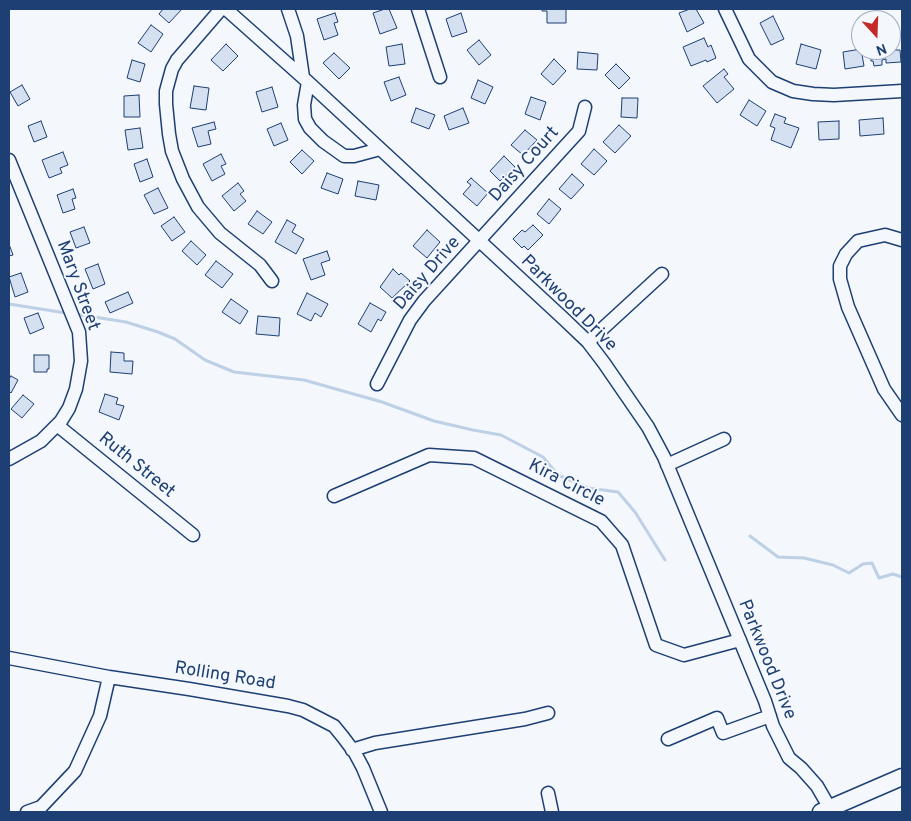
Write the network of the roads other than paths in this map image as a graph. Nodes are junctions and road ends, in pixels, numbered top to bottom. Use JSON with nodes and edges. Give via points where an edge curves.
{"nodes":[{"id":1,"x":221,"y":9,"type":"edge"},
{"id":2,"x":226,"y":9,"type":"edge"},
{"id":3,"x":288,"y":9,"type":"edge"},
{"id":4,"x":418,"y":9,"type":"edge"},
{"id":5,"x":725,"y":9,"type":"edge"},
{"id":6,"x":440,"y":77,"type":"dead end"},
{"id":7,"x":305,"y":80,"type":"junction"},
{"id":8,"x":902,"y":91,"type":"edge"},
{"id":9,"x":585,"y":107,"type":"dead end"},
{"id":10,"x":380,"y":149,"type":"junction"},
{"id":11,"x":9,"y":160,"type":"edge"},
{"id":12,"x":902,"y":240,"type":"edge"},
{"id":13,"x":480,"y":242,"type":"junction"},
{"id":14,"x":662,"y":274,"type":"dead end"},
{"id":15,"x":272,"y":281,"type":"dead end"},
{"id":16,"x":588,"y":342,"type":"junction"},
{"id":17,"x":377,"y":384,"type":"dead end"},
{"id":18,"x":902,"y":416,"type":"edge"},
{"id":19,"x":57,"y":425,"type":"junction"},
{"id":20,"x":724,"y":439,"type":"dead end"},
{"id":21,"x":9,"y":459,"type":"edge"},
{"id":22,"x":667,"y":465,"type":"junction"},
{"id":23,"x":334,"y":496,"type":"dead end"},
{"id":24,"x":193,"y":534,"type":"dead end"},
{"id":25,"x":740,"y":640,"type":"junction"},
{"id":26,"x":9,"y":658,"type":"edge"},
{"id":27,"x":109,"y":677,"type":"junction"},
{"id":28,"x":548,"y":713,"type":"dead end"},
{"id":29,"x":770,"y":716,"type":"junction"},
{"id":30,"x":668,"y":739,"type":"dead end"},
{"id":31,"x":352,"y":750,"type":"junction"},
{"id":32,"x":902,"y":777,"type":"edge"},
{"id":33,"x":548,"y":793,"type":"dead end"},
{"id":34,"x":828,"y":811,"type":"edge"},
{"id":35,"x":27,"y":812,"type":"edge"},
{"id":36,"x":381,"y":812,"type":"edge"},
{"id":37,"x":552,"y":812,"type":"edge"}],
"edges":[{"from":1,"to":15,"type":"street","via":[[176,60],[172,69],[166,104],[172,151],[182,180],[198,207],[220,233],[260,265]]},
{"from":2,"to":7,"type":"street","name":"Parkwood Drive"},
{"from":3,"to":7,"type":"street"},
{"from":4,"to":6,"type":"street"},
{"from":5,"to":8,"type":"street","via":[[749,59],[772,82],[793,91],[813,94]]},
{"from":7,"to":10,"type":"street","name":"Parkwood Drive"},
{"from":7,"to":10,"type":"street","via":[[305,119],[323,141],[344,156]]},
{"from":9,"to":13,"type":"street","name":"Daisy Court","via":[[579,131]]},
{"from":10,"to":13,"type":"street","name":"Parkwood Drive"},
{"from":11,"to":19,"type":"street","name":"Mary Street","via":[[79,332],[81,361],[76,390]]},
{"from":12,"to":18,"type":"street","via":[[885,235],[858,241],[840,266],[848,307],[884,389]]},
{"from":13,"to":16,"type":"street","name":"Parkwood Drive"},
{"from":13,"to":17,"type":"street","name":"Daisy Drive","via":[[410,320]]},
{"from":14,"to":16,"type":"street"},
{"from":16,"to":22,"type":"street","name":"Parkwood Drive","via":[[648,427]]},
{"from":19,"to":21,"type":"street","name":"Mary Street","via":[[41,441]]},
{"from":19,"to":24,"type":"street","name":"Ruth Street"},
{"from":20,"to":22,"type":"street"},
{"from":22,"to":25,"type":"street","name":"Parkwood Drive"},
{"from":23,"to":25,"type":"street","name":"Kira Circle","via":[[429,455],[474,458],[601,521],[622,545],[656,644],[684,655]]},
{"from":25,"to":29,"type":"street","name":"Parkwood Drive"},
{"from":26,"to":27,"type":"street","name":"Rolling Road"},
{"from":27,"to":31,"type":"street","name":"Rolling Road","via":[[303,710],[334,726]]},
{"from":27,"to":35,"type":"street","via":[[100,716],[76,771],[41,807]]},
{"from":28,"to":31,"type":"street","via":[[375,743]]},
{"from":29,"to":30,"type":"street","via":[[723,733],[717,718]]},
{"from":29,"to":34,"type":"street","name":"Parkwood Drive","via":[[789,758],[817,786]]},
{"from":31,"to":36,"type":"street","name":"Rolling Road"},
{"from":32,"to":34,"type":"main road"},
{"from":33,"to":37,"type":"street"}]}
